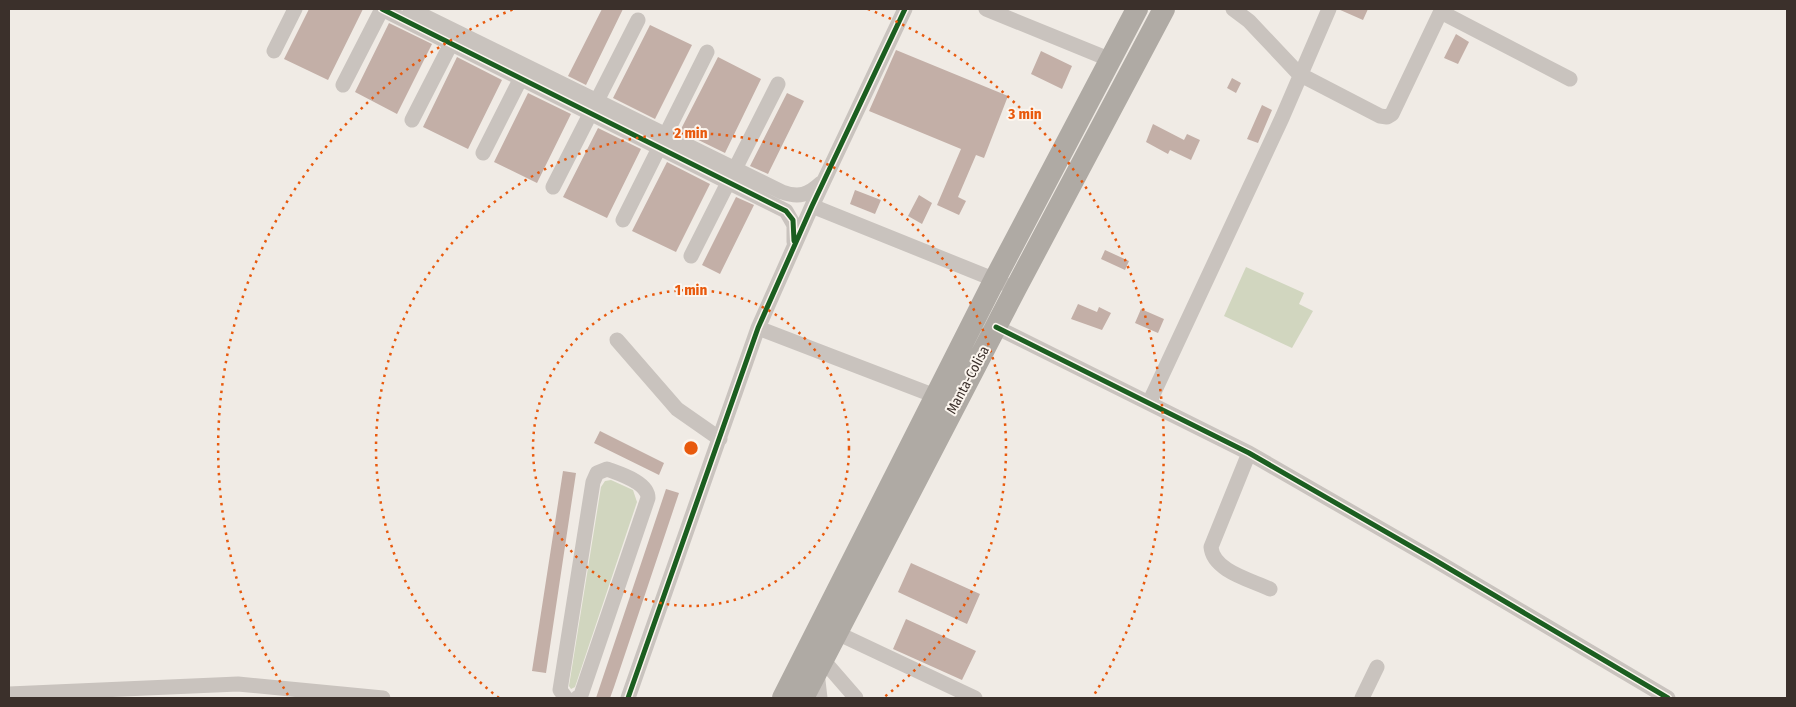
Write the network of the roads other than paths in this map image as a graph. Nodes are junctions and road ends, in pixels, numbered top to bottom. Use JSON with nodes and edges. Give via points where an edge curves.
{"nodes":[{"id":1,"x":295,"y":9,"type":"edge"},
{"id":2,"x":382,"y":9,"type":"edge"},
{"id":3,"x":410,"y":9,"type":"edge"},
{"id":4,"x":905,"y":9,"type":"edge"},
{"id":5,"x":986,"y":9,"type":"edge"},
{"id":6,"x":1137,"y":9,"type":"edge"},
{"id":7,"x":1164,"y":9,"type":"edge"},
{"id":8,"x":1233,"y":9,"type":"edge"},
{"id":9,"x":1329,"y":9,"type":"edge"},
{"id":10,"x":1441,"y":10,"type":"edge"},
{"id":11,"x":638,"y":20,"type":"dead end"},
{"id":12,"x":454,"y":38,"type":"junction"},
{"id":13,"x":274,"y":51,"type":"dead end"},
{"id":14,"x":707,"y":52,"type":"dead end"},
{"id":15,"x":1110,"y":60,"type":"junction"},
{"id":16,"x":524,"y":72,"type":"junction"},
{"id":17,"x":1300,"y":74,"type":"junction"},
{"id":18,"x":1570,"y":79,"type":"dead end"},
{"id":19,"x":778,"y":84,"type":"dead end"},
{"id":20,"x":343,"y":85,"type":"dead end"},
{"id":21,"x":594,"y":106,"type":"junction"},
{"id":22,"x":412,"y":120,"type":"dead end"},
{"id":23,"x":663,"y":141,"type":"junction"},
{"id":24,"x":483,"y":153,"type":"dead end"},
{"id":25,"x":732,"y":175,"type":"junction"},
{"id":26,"x":824,"y":181,"type":"junction"},
{"id":27,"x":554,"y":187,"type":"dead end"},
{"id":28,"x":776,"y":197,"type":"junction"},
{"id":29,"x":812,"y":206,"type":"junction"},
{"id":30,"x":623,"y":220,"type":"dead end"},
{"id":31,"x":794,"y":245,"type":"junction"},
{"id":32,"x":691,"y":256,"type":"dead end"},
{"id":33,"x":995,"y":279,"type":"junction"},
{"id":34,"x":1016,"y":288,"type":"junction"},
{"id":35,"x":996,"y":326,"type":"junction"},
{"id":36,"x":758,"y":328,"type":"junction"},
{"id":37,"x":617,"y":340,"type":"dead end"},
{"id":38,"x":945,"y":400,"type":"junction"},
{"id":39,"x":1149,"y":403,"type":"junction"},
{"id":40,"x":720,"y":439,"type":"junction"},
{"id":41,"x":1249,"y":454,"type":"junction"},
{"id":42,"x":1270,"y":589,"type":"dead end"},
{"id":43,"x":837,"y":633,"type":"junction"},
{"id":44,"x":820,"y":666,"type":"junction"},
{"id":45,"x":1377,"y":667,"type":"dead end"},
{"id":46,"x":157,"y":693,"type":"edge"},
{"id":47,"x":9,"y":694,"type":"edge"},
{"id":48,"x":339,"y":696,"type":"edge"},
{"id":49,"x":383,"y":698,"type":"edge"},
{"id":50,"x":566,"y":698,"type":"edge"},
{"id":51,"x":577,"y":698,"type":"edge"},
{"id":52,"x":628,"y":698,"type":"edge"},
{"id":53,"x":783,"y":698,"type":"edge"},
{"id":54,"x":803,"y":698,"type":"edge"},
{"id":55,"x":820,"y":698,"type":"edge"},
{"id":56,"x":856,"y":698,"type":"edge"},
{"id":57,"x":974,"y":698,"type":"edge"},
{"id":58,"x":1362,"y":698,"type":"edge"},
{"id":59,"x":1668,"y":698,"type":"edge"}],
"edges":[{"from":1,"to":13,"type":"street"},
{"from":2,"to":12,"type":"street"},
{"from":2,"to":20,"type":"street"},
{"from":3,"to":12,"type":"street"},
{"from":4,"to":26,"type":"street"},
{"from":5,"to":15,"type":"street"},
{"from":6,"to":15,"type":"highway","name":"Manta-Colisa"},
{"from":7,"to":34,"type":"highway","name":"Manta-Colisa"},
{"from":8,"to":17,"type":"street","via":[[1249,21]]},
{"from":9,"to":17,"type":"street"},
{"from":10,"to":17,"type":"street","via":[[1392,114],[1387,117]]},
{"from":10,"to":18,"type":"street"},
{"from":11,"to":21,"type":"street"},
{"from":12,"to":16,"type":"street"},
{"from":12,"to":22,"type":"street"},
{"from":14,"to":23,"type":"street"},
{"from":15,"to":33,"type":"highway","name":"Manta-Colisa"},
{"from":16,"to":21,"type":"street"},
{"from":16,"to":24,"type":"street"},
{"from":17,"to":39,"type":"street"},
{"from":19,"to":25,"type":"street"},
{"from":21,"to":23,"type":"street"},
{"from":21,"to":27,"type":"street"},
{"from":23,"to":25,"type":"street"},
{"from":23,"to":30,"type":"street"},
{"from":25,"to":28,"type":"street"},
{"from":25,"to":32,"type":"street"},
{"from":26,"to":28,"type":"street","via":[[806,195]]},
{"from":26,"to":29,"type":"street"},
{"from":28,"to":31,"type":"street","via":[[790,214],[794,225]]},
{"from":29,"to":31,"type":"street"},
{"from":29,"to":33,"type":"street"},
{"from":31,"to":36,"type":"street"},
{"from":33,"to":34,"type":"street"},
{"from":33,"to":38,"type":"highway","name":"Manta-Colisa"},
{"from":34,"to":35,"type":"highway","name":"Manta-Colisa"},
{"from":35,"to":38,"type":"highway","name":"Manta-Colisa"},
{"from":35,"to":39,"type":"street"},
{"from":36,"to":38,"type":"street"},
{"from":36,"to":40,"type":"street"},
{"from":37,"to":40,"type":"street","via":[[677,410]]},
{"from":38,"to":43,"type":"highway","name":"Manta-Colisa"},
{"from":38,"to":53,"type":"highway","name":"Manta-Colisa"},
{"from":39,"to":41,"type":"street"},
{"from":40,"to":52,"type":"street"},
{"from":41,"to":42,"type":"street","via":[[1211,547],[1219,565]]},
{"from":41,"to":59,"type":"street"},
{"from":43,"to":44,"type":"highway","name":"Manta-Colisa"},
{"from":43,"to":57,"type":"street"},
{"from":44,"to":54,"type":"highway","name":"Manta-Colisa"},
{"from":44,"to":55,"type":"street"},
{"from":44,"to":56,"type":"street"},
{"from":45,"to":58,"type":"street"},
{"from":46,"to":47,"type":"street"},
{"from":46,"to":48,"type":"street","via":[[238,684]]},
{"from":48,"to":49,"type":"street"},
{"from":50,"to":51,"type":"street","via":[[560,690],[593,482],[596,473],[607,469],[642,485],[648,491],[648,498],[581,695]]}]}
